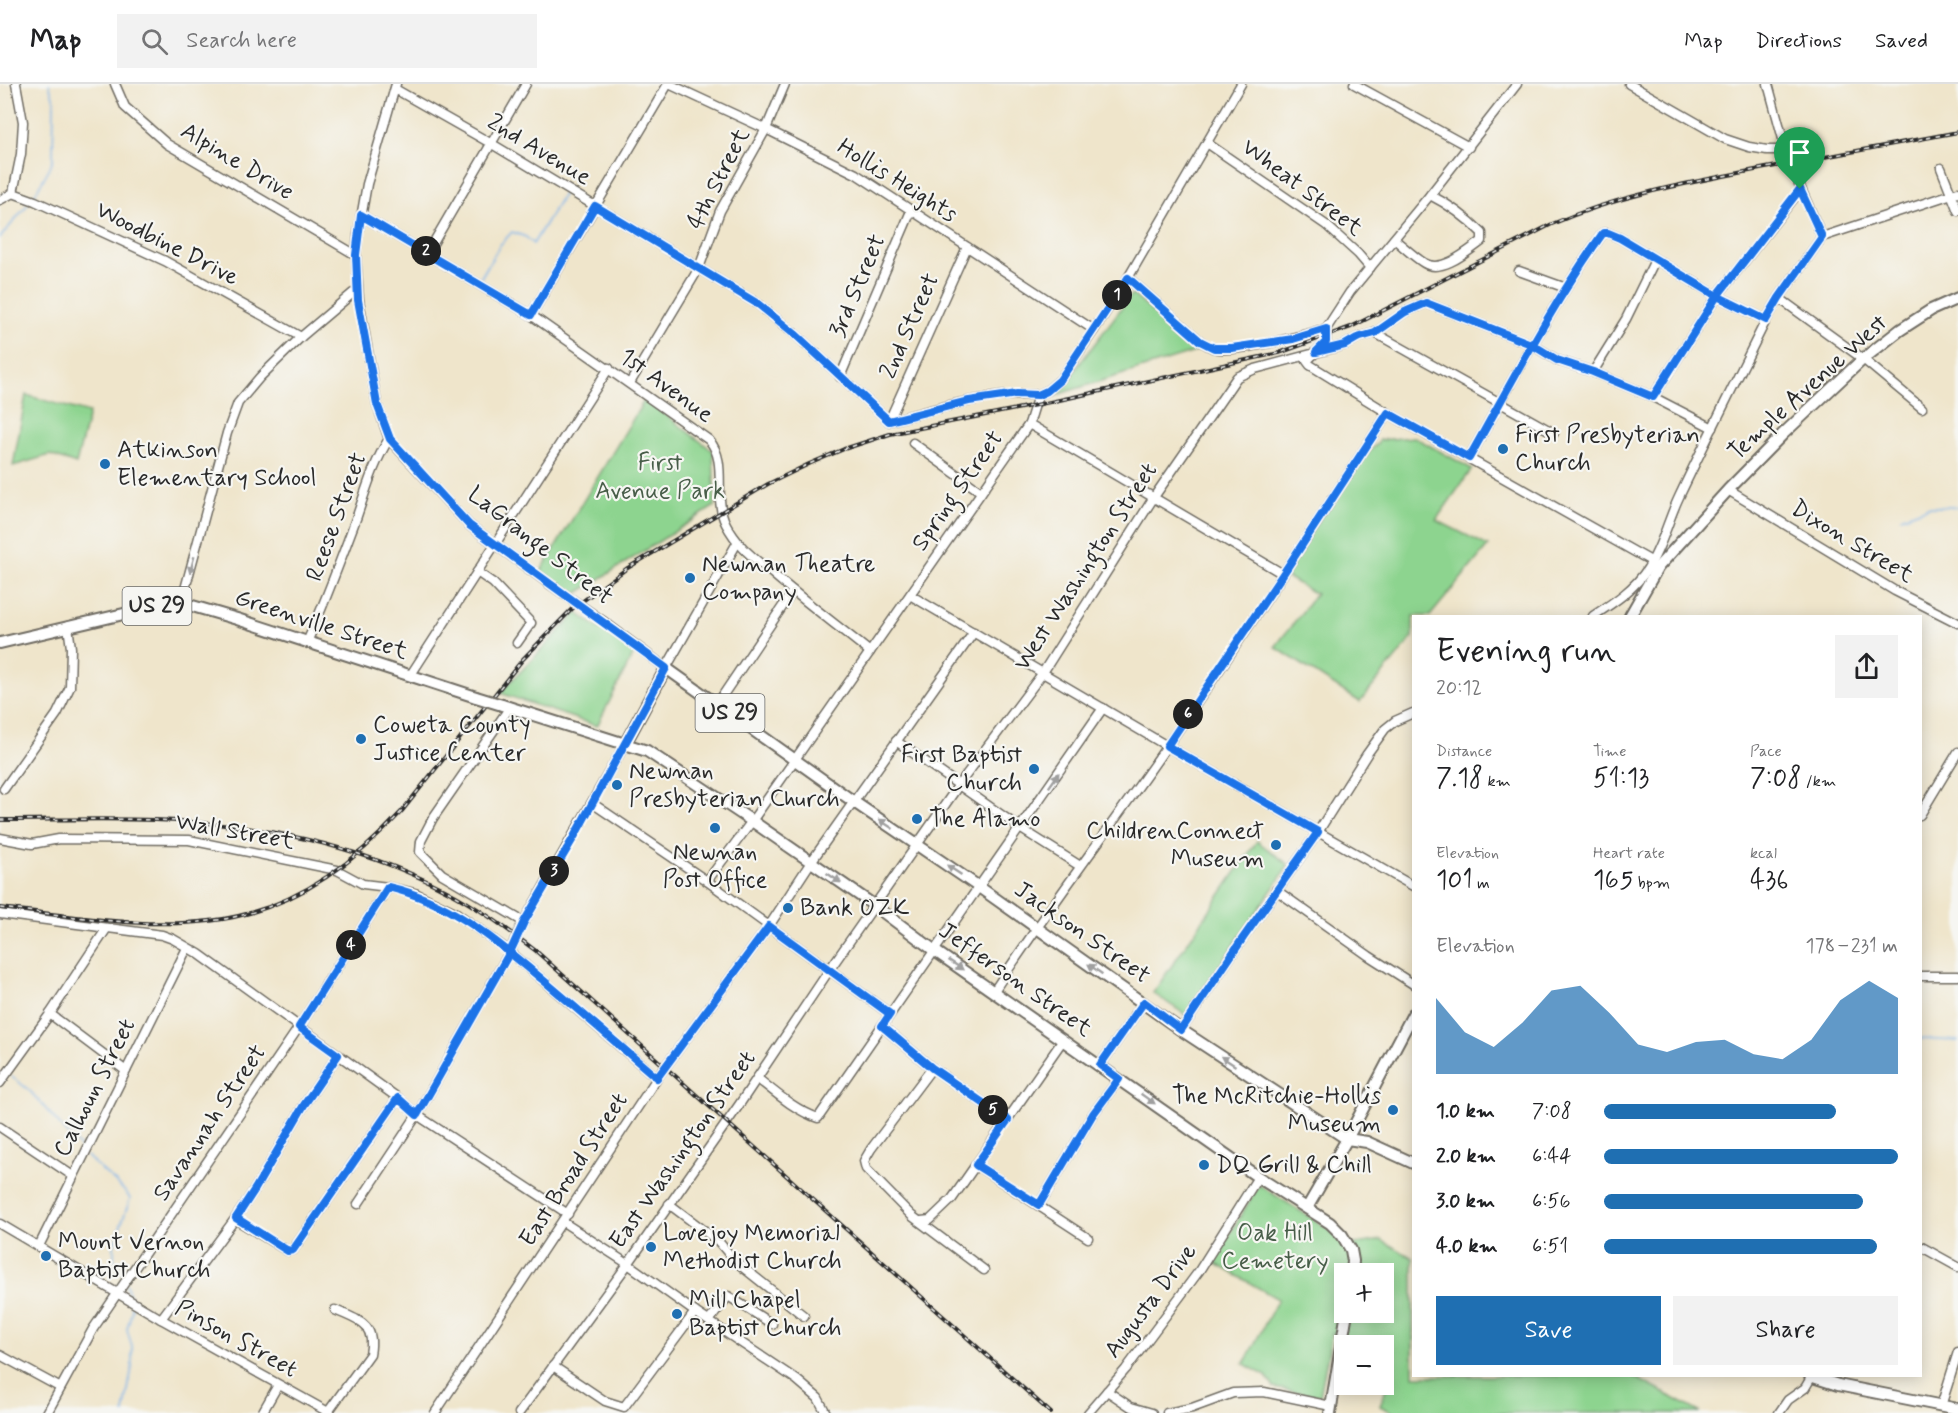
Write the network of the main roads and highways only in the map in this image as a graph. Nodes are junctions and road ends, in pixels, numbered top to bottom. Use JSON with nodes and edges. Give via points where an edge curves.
{"nodes":[{"id":1,"x":1958,"y":298,"type":"edge"},
{"id":2,"x":1631,"y":615,"type":"edge"},
{"id":3,"x":0,"y":643,"type":"edge"},
{"id":4,"x":628,"y":739,"type":"junction"},
{"id":5,"x":854,"y":802,"type":"joint"},
{"id":6,"x":1412,"y":1016,"type":"edge"},
{"id":7,"x":1347,"y":1139,"type":"junction"},
{"id":8,"x":1412,"y":1162,"type":"edge"},
{"id":9,"x":1307,"y":1208,"type":"junction"},
{"id":10,"x":1352,"y":1263,"type":"edge"},
{"id":11,"x":1345,"y":1323,"type":"edge"},
{"id":12,"x":1814,"y":1377,"type":"edge"},
{"id":13,"x":1958,"y":1409,"type":"edge"},
{"id":14,"x":1331,"y":1410,"type":"edge"}],
"edges":[{"from":1,"to":2,"type":"main road","name":"Temple Avenue West","via":[[1931,310],[1863,359],[1783,434],[1658,567]]},
{"from":3,"to":4,"type":"main road","name":"Greenville Street","number":"US 29","bridge":true,"via":[[162,605],[181,604],[476,697]]},
{"from":4,"to":5,"type":"main road","name":"LaGrange Street","number":"US 29","via":[[666,668]]},
{"from":4,"to":9,"type":"main road","name":"Jefferson Street","one_way":true,"via":[[752,821]]},
{"from":7,"to":5,"type":"main road","name":"Jackson Street","number":"US 29","one_way":true,"via":[[1181,1030]]},
{"from":6,"to":7,"type":"main road"},
{"from":7,"to":8,"type":"main road","name":"Jackson Street","number":"US 29","via":[[1367,1142]]},
{"from":7,"to":9,"type":"main road"},
{"from":9,"to":10,"type":"main road","name":"Jefferson Street","via":[[1346,1240]]},
{"from":11,"to":14,"type":"main road"},
{"from":12,"to":13,"type":"main road"}]}
